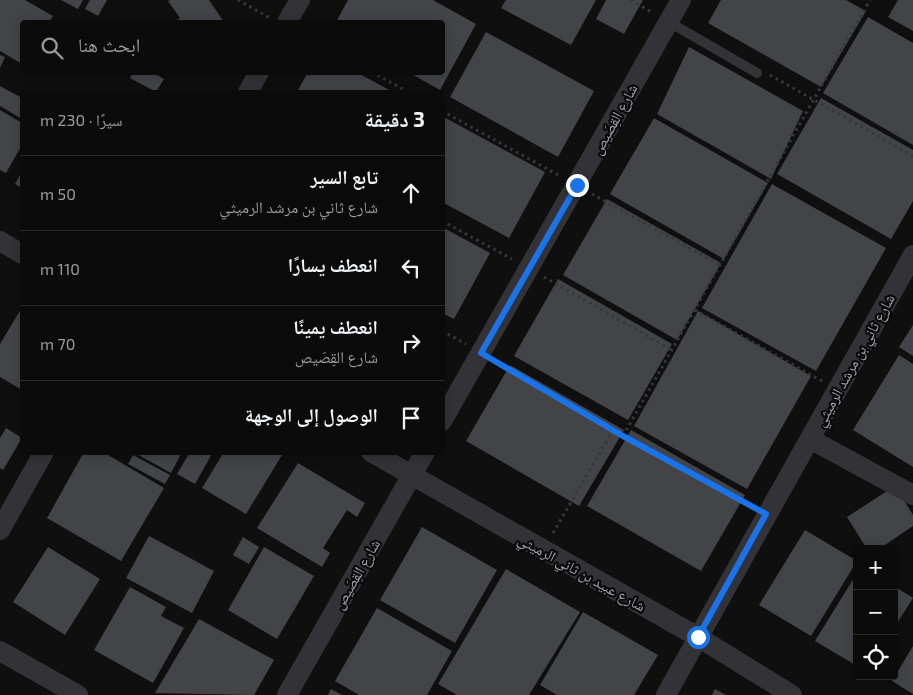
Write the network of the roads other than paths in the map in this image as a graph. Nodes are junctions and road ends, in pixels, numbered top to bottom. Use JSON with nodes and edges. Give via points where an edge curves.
{"nodes":[{"id":1,"x":300,"y":0,"type":"edge"},
{"id":2,"x":681,"y":0,"type":"edge"},
{"id":3,"x":288,"y":20,"type":"edge"},
{"id":4,"x":669,"y":22,"type":"junction"},
{"id":5,"x":757,"y":73,"type":"road end"},
{"id":6,"x":257,"y":75,"type":"edge"},
{"id":7,"x":249,"y":90,"type":"edge"},
{"id":8,"x":0,"y":241,"type":"edge"},
{"id":9,"x":20,"y":253,"type":"edge"},
{"id":10,"x":913,"y":255,"type":"edge"},
{"id":11,"x":445,"y":416,"type":"edge"},
{"id":12,"x":810,"y":439,"type":"junction"},
{"id":13,"x":42,"y":455,"type":"edge"},
{"id":14,"x":375,"y":455,"type":"edge"},
{"id":15,"x":423,"y":455,"type":"edge"},
{"id":16,"x":411,"y":476,"type":"junction"},
{"id":17,"x":913,"y":495,"type":"edge"},
{"id":18,"x":0,"y":530,"type":"edge"},
{"id":19,"x":698,"y":637,"type":"junction"},
{"id":20,"x":0,"y":651,"type":"edge"},
{"id":21,"x":78,"y":695,"type":"edge"},
{"id":22,"x":287,"y":695,"type":"edge"},
{"id":23,"x":666,"y":695,"type":"edge"},
{"id":24,"x":792,"y":695,"type":"edge"}],
"edges":[{"from":1,"to":3,"type":"street"},
{"from":2,"to":4,"type":"street","name":"شارع القِصَيص"},
{"from":4,"to":5,"type":"lane"},
{"from":4,"to":11,"type":"street","name":"شارع القِصَيص"},
{"from":6,"to":7,"type":"street"},
{"from":8,"to":9,"type":"street"},
{"from":10,"to":12,"type":"street","name":"شارع ثاني بن مرشد الرميثي"},
{"from":12,"to":17,"type":"street","name":"شارع ثاني بن مرشد الرميثي"},
{"from":12,"to":19,"type":"street","name":"شارع ثاني بن مرشد الرميثي"},
{"from":13,"to":18,"type":"street"},
{"from":14,"to":16,"type":"street","name":"شارع عبيد بن ثاني الرميثي"},
{"from":15,"to":16,"type":"street","name":"شارع القِصَيص"},
{"from":16,"to":19,"type":"street","name":"شارع عبيد بن ثاني الرميثي"},
{"from":16,"to":22,"type":"street","name":"شارع القِصَيص"},
{"from":19,"to":23,"type":"street","name":"شارع ثاني بن مرشد الرميثي"},
{"from":19,"to":24,"type":"street","name":"شارع عبيد بن ثاني الرميثي"},
{"from":20,"to":21,"type":"street"}]}
